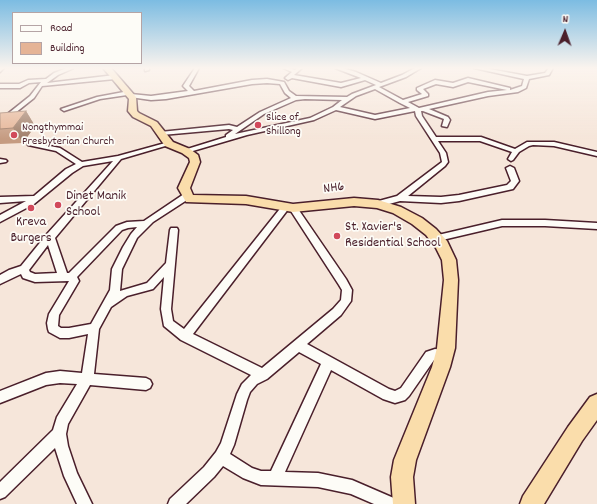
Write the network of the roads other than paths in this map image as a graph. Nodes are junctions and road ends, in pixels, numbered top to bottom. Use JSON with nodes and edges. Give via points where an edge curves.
{"nodes":[{"id":1,"x":35,"y":92,"type":"edge"},
{"id":2,"x":128,"y":92,"type":"edge"},
{"id":3,"x":201,"y":92,"type":"edge"},
{"id":4,"x":286,"y":92,"type":"edge"},
{"id":5,"x":365,"y":92,"type":"edge"},
{"id":6,"x":386,"y":92,"type":"edge"},
{"id":7,"x":422,"y":92,"type":"edge"},
{"id":8,"x":511,"y":92,"type":"edge"},
{"id":9,"x":193,"y":93,"type":"joint"},
{"id":10,"x":130,"y":94,"type":"junction"},
{"id":11,"x":295,"y":98,"type":"junction"},
{"id":12,"x":348,"y":99,"type":"junction"},
{"id":13,"x":402,"y":102,"type":"junction"},
{"id":14,"x":335,"y":108,"type":"junction"},
{"id":15,"x":64,"y":109,"type":"dead end"},
{"id":16,"x":419,"y":109,"type":"junction"},
{"id":17,"x":0,"y":123,"type":"edge"},
{"id":18,"x":445,"y":126,"type":"dead end"},
{"id":19,"x":239,"y":129,"type":"junction"},
{"id":20,"x":166,"y":138,"type":"junction"},
{"id":21,"x":434,"y":139,"type":"junction"},
{"id":22,"x":222,"y":140,"type":"junction"},
{"id":23,"x":30,"y":144,"type":"dead end"},
{"id":24,"x":186,"y":151,"type":"junction"},
{"id":25,"x":516,"y":151,"type":"junction"},
{"id":26,"x":597,"y":154,"type":"edge"},
{"id":27,"x":119,"y":158,"type":"junction"},
{"id":28,"x":511,"y":159,"type":"dead end"},
{"id":29,"x":81,"y":164,"type":"junction"},
{"id":30,"x":510,"y":168,"type":"dead end"},
{"id":31,"x":187,"y":196,"type":"junction"},
{"id":32,"x":36,"y":198,"type":"junction"},
{"id":33,"x":400,"y":198,"type":"junction"},
{"id":34,"x":0,"y":200,"type":"edge"},
{"id":35,"x":378,"y":204,"type":"junction"},
{"id":36,"x":290,"y":208,"type":"junction"},
{"id":37,"x":0,"y":219,"type":"edge"},
{"id":38,"x":145,"y":224,"type":"junction"},
{"id":39,"x":597,"y":226,"type":"edge"},
{"id":40,"x":174,"y":230,"type":"dead end"},
{"id":41,"x":50,"y":236,"type":"junction"},
{"id":42,"x":438,"y":238,"type":"junction"},
{"id":43,"x":171,"y":264,"type":"junction"},
{"id":44,"x":24,"y":269,"type":"junction"},
{"id":45,"x":67,"y":277,"type":"junction"},
{"id":46,"x":0,"y":280,"type":"edge"},
{"id":47,"x":106,"y":306,"type":"junction"},
{"id":48,"x":94,"y":328,"type":"junction"},
{"id":49,"x":185,"y":336,"type":"junction"},
{"id":50,"x":298,"y":345,"type":"junction"},
{"id":51,"x":445,"y":355,"type":"junction"},
{"id":52,"x":328,"y":362,"type":"junction"},
{"id":53,"x":263,"y":374,"type":"junction"},
{"id":54,"x":86,"y":380,"type":"junction"},
{"id":55,"x":146,"y":384,"type":"dead end"},
{"id":56,"x":0,"y":397,"type":"edge"},
{"id":57,"x":597,"y":404,"type":"edge"},
{"id":58,"x":58,"y":434,"type":"junction"},
{"id":59,"x":221,"y":457,"type":"junction"},
{"id":60,"x":275,"y":479,"type":"junction"},
{"id":61,"x":0,"y":492,"type":"edge"},
{"id":62,"x":84,"y":504,"type":"edge"},
{"id":63,"x":175,"y":504,"type":"edge"},
{"id":64,"x":391,"y":504,"type":"edge"},
{"id":65,"x":404,"y":504,"type":"edge"},
{"id":66,"x":531,"y":504,"type":"edge"}],
"edges":[{"from":1,"to":17,"type":"street","via":[[32,97]]},
{"from":2,"to":10,"type":"highway"},
{"from":3,"to":9,"type":"street"},
{"from":4,"to":11,"type":"street"},
{"from":5,"to":12,"type":"street"},
{"from":6,"to":13,"type":"street"},
{"from":7,"to":13,"type":"street","via":[[426,95]]},
{"from":8,"to":16,"type":"street"},
{"from":9,"to":10,"type":"street","via":[[157,98]]},
{"from":10,"to":15,"type":"street","via":[[100,98]]},
{"from":10,"to":20,"type":"highway","via":[[136,115],[154,124]]},
{"from":11,"to":12,"type":"street"},
{"from":11,"to":19,"type":"street","via":[[270,108]]},
{"from":12,"to":14,"type":"street"},
{"from":13,"to":16,"type":"street"},
{"from":14,"to":16,"type":"street","via":[[375,117]]},
{"from":14,"to":22,"type":"street","via":[[300,122]]},
{"from":16,"to":18,"type":"street","via":[[446,118]]},
{"from":16,"to":21,"type":"street","via":[[419,116]]},
{"from":19,"to":20,"type":"street","via":[[229,127]]},
{"from":19,"to":22,"type":"street"},
{"from":20,"to":24,"type":"highway"},
{"from":20,"to":27,"type":"street"},
{"from":21,"to":25,"type":"street","via":[[481,139]]},
{"from":21,"to":33,"type":"street","via":[[443,153],[445,162]]},
{"from":22,"to":24,"type":"street"},
{"from":23,"to":29,"type":"street","via":[[58,148]]},
{"from":24,"to":31,"type":"highway","via":[[194,157],[195,162],[185,183]]},
{"from":25,"to":26,"type":"street","via":[[527,144],[541,142]]},
{"from":25,"to":28,"type":"street"},
{"from":27,"to":29,"type":"street"},
{"from":27,"to":41,"type":"street"},
{"from":29,"to":32,"type":"street"},
{"from":30,"to":33,"type":"street","via":[[515,181],[510,187],[440,200]]},
{"from":31,"to":36,"type":"highway","name":"NH6","number":"NH6","via":[[198,200],[246,200]]},
{"from":31,"to":38,"type":"street"},
{"from":32,"to":34,"type":"street"},
{"from":32,"to":37,"type":"street"},
{"from":33,"to":35,"type":"street"},
{"from":35,"to":36,"type":"highway","name":"NH6","number":"NH6","via":[[354,202]]},
{"from":35,"to":42,"type":"highway","name":"NH6","number":"NH6","via":[[405,214]]},
{"from":36,"to":49,"type":"street"},
{"from":36,"to":50,"type":"street","via":[[347,290],[346,301],[337,312]]},
{"from":38,"to":45,"type":"street","via":[[118,228]]},
{"from":38,"to":47,"type":"street","via":[[134,236],[122,257],[117,269],[115,290]]},
{"from":39,"to":42,"type":"street","via":[[502,223]]},
{"from":40,"to":43,"type":"street"},
{"from":41,"to":44,"type":"street"},
{"from":41,"to":45,"type":"street"},
{"from":42,"to":51,"type":"highway","name":"NH6","number":"NH6","via":[[446,252],[451,270]]},
{"from":43,"to":47,"type":"street","via":[[150,286],[124,293]]},
{"from":43,"to":49,"type":"street","via":[[166,316],[168,323]]},
{"from":44,"to":45,"type":"street","via":[[26,275],[35,278]]},
{"from":44,"to":46,"type":"street"},
{"from":45,"to":48,"type":"street","via":[[74,281],[54,314],[53,329],[60,333],[69,333]]},
{"from":47,"to":48,"type":"street"},
{"from":48,"to":54,"type":"street"},
{"from":49,"to":53,"type":"street"},
{"from":50,"to":52,"type":"street"},
{"from":50,"to":53,"type":"street"},
{"from":51,"to":52,"type":"street","via":[[430,356],[405,392],[395,397]]},
{"from":51,"to":65,"type":"highway","name":"NH6","number":"NH6","via":[[405,460],[402,477]]},
{"from":52,"to":60,"type":"street"},
{"from":53,"to":59,"type":"street","via":[[246,388]]},
{"from":54,"to":55,"type":"street"},
{"from":54,"to":56,"type":"street","via":[[60,377],[46,379]]},
{"from":54,"to":58,"type":"street"},
{"from":57,"to":66,"type":"highway"},
{"from":58,"to":61,"type":"street"},
{"from":58,"to":62,"type":"street","via":[[71,476]]},
{"from":59,"to":60,"type":"street","via":[[248,474]]},
{"from":59,"to":63,"type":"street"},
{"from":60,"to":64,"type":"street","via":[[334,483],[352,487]]}]}
